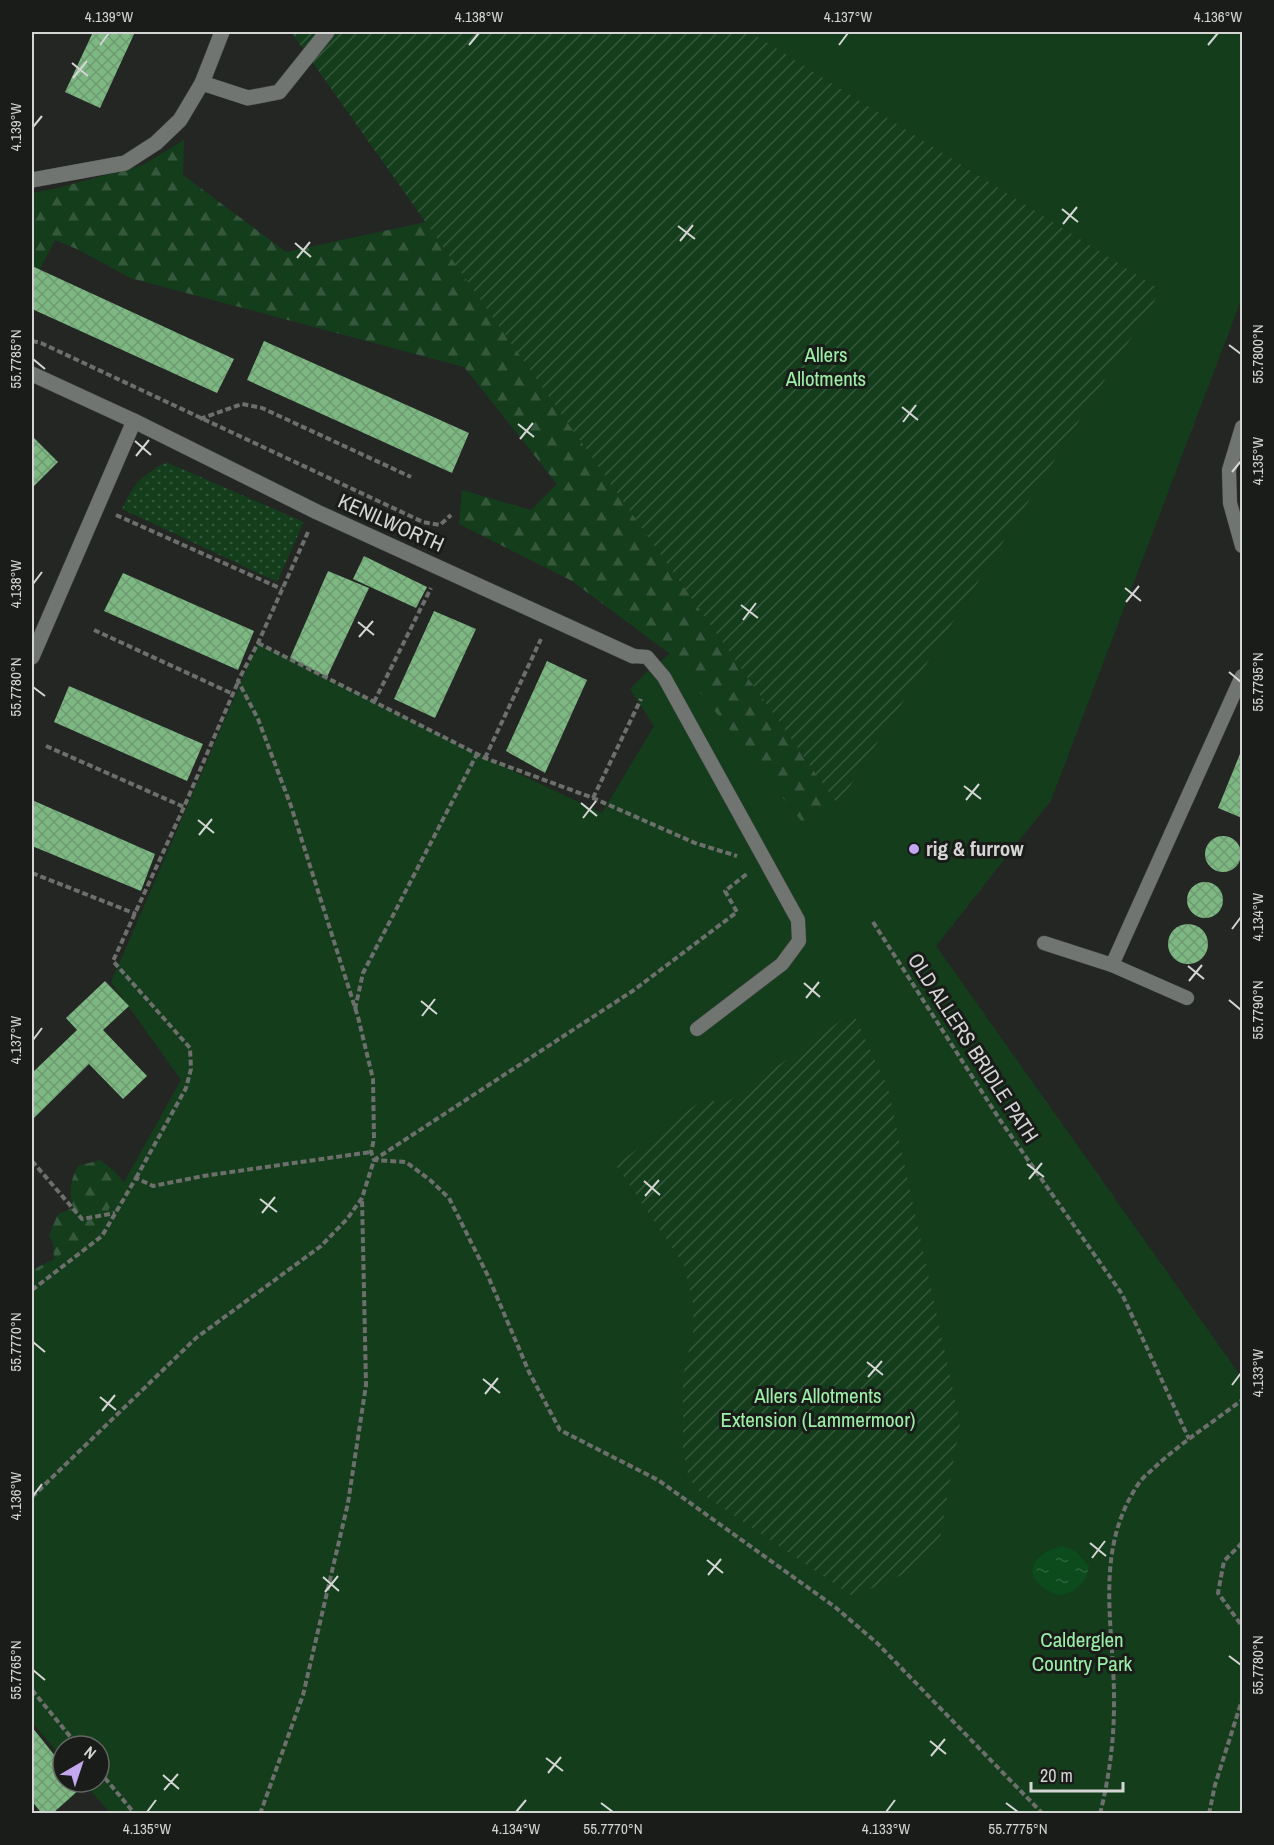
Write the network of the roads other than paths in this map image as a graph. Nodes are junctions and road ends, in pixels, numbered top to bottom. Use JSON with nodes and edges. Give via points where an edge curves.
{"nodes":[{"id":1,"x":222,"y":32,"type":"edge"},
{"id":2,"x":327,"y":32,"type":"edge"},
{"id":3,"x":202,"y":83,"type":"junction"},
{"id":4,"x":32,"y":180,"type":"edge"},
{"id":5,"x":32,"y":374,"type":"edge"},
{"id":6,"x":134,"y":421,"type":"junction"},
{"id":7,"x":1242,"y":427,"type":"edge"},
{"id":8,"x":1242,"y":546,"type":"edge"},
{"id":9,"x":633,"y":656,"type":"joint"},
{"id":10,"x":32,"y":657,"type":"edge"},
{"id":11,"x":1242,"y":676,"type":"edge"},
{"id":12,"x":1044,"y":943,"type":"dead end"},
{"id":13,"x":1112,"y":965,"type":"junction"},
{"id":14,"x":1187,"y":998,"type":"dead end"},
{"id":15,"x":697,"y":1029,"type":"dead end"}],
"edges":[{"from":1,"to":3,"type":"street"},
{"from":2,"to":3,"type":"street","via":[[279,92],[249,98]]},
{"from":3,"to":4,"type":"street","via":[[180,120],[156,143],[125,163]]},
{"from":5,"to":6,"type":"street","name":"KENILWORTH"},
{"from":6,"to":9,"type":"street","name":"KENILWORTH","via":[[317,512]]},
{"from":6,"to":10,"type":"street"},
{"from":7,"to":8,"type":"lane","via":[[1229,470],[1230,503]]},
{"from":9,"to":15,"type":"lane","via":[[647,657],[664,677],[798,920],[799,941],[782,964]]},
{"from":11,"to":13,"type":"lane"},
{"from":12,"to":13,"type":"lane"},
{"from":13,"to":14,"type":"lane"}]}
